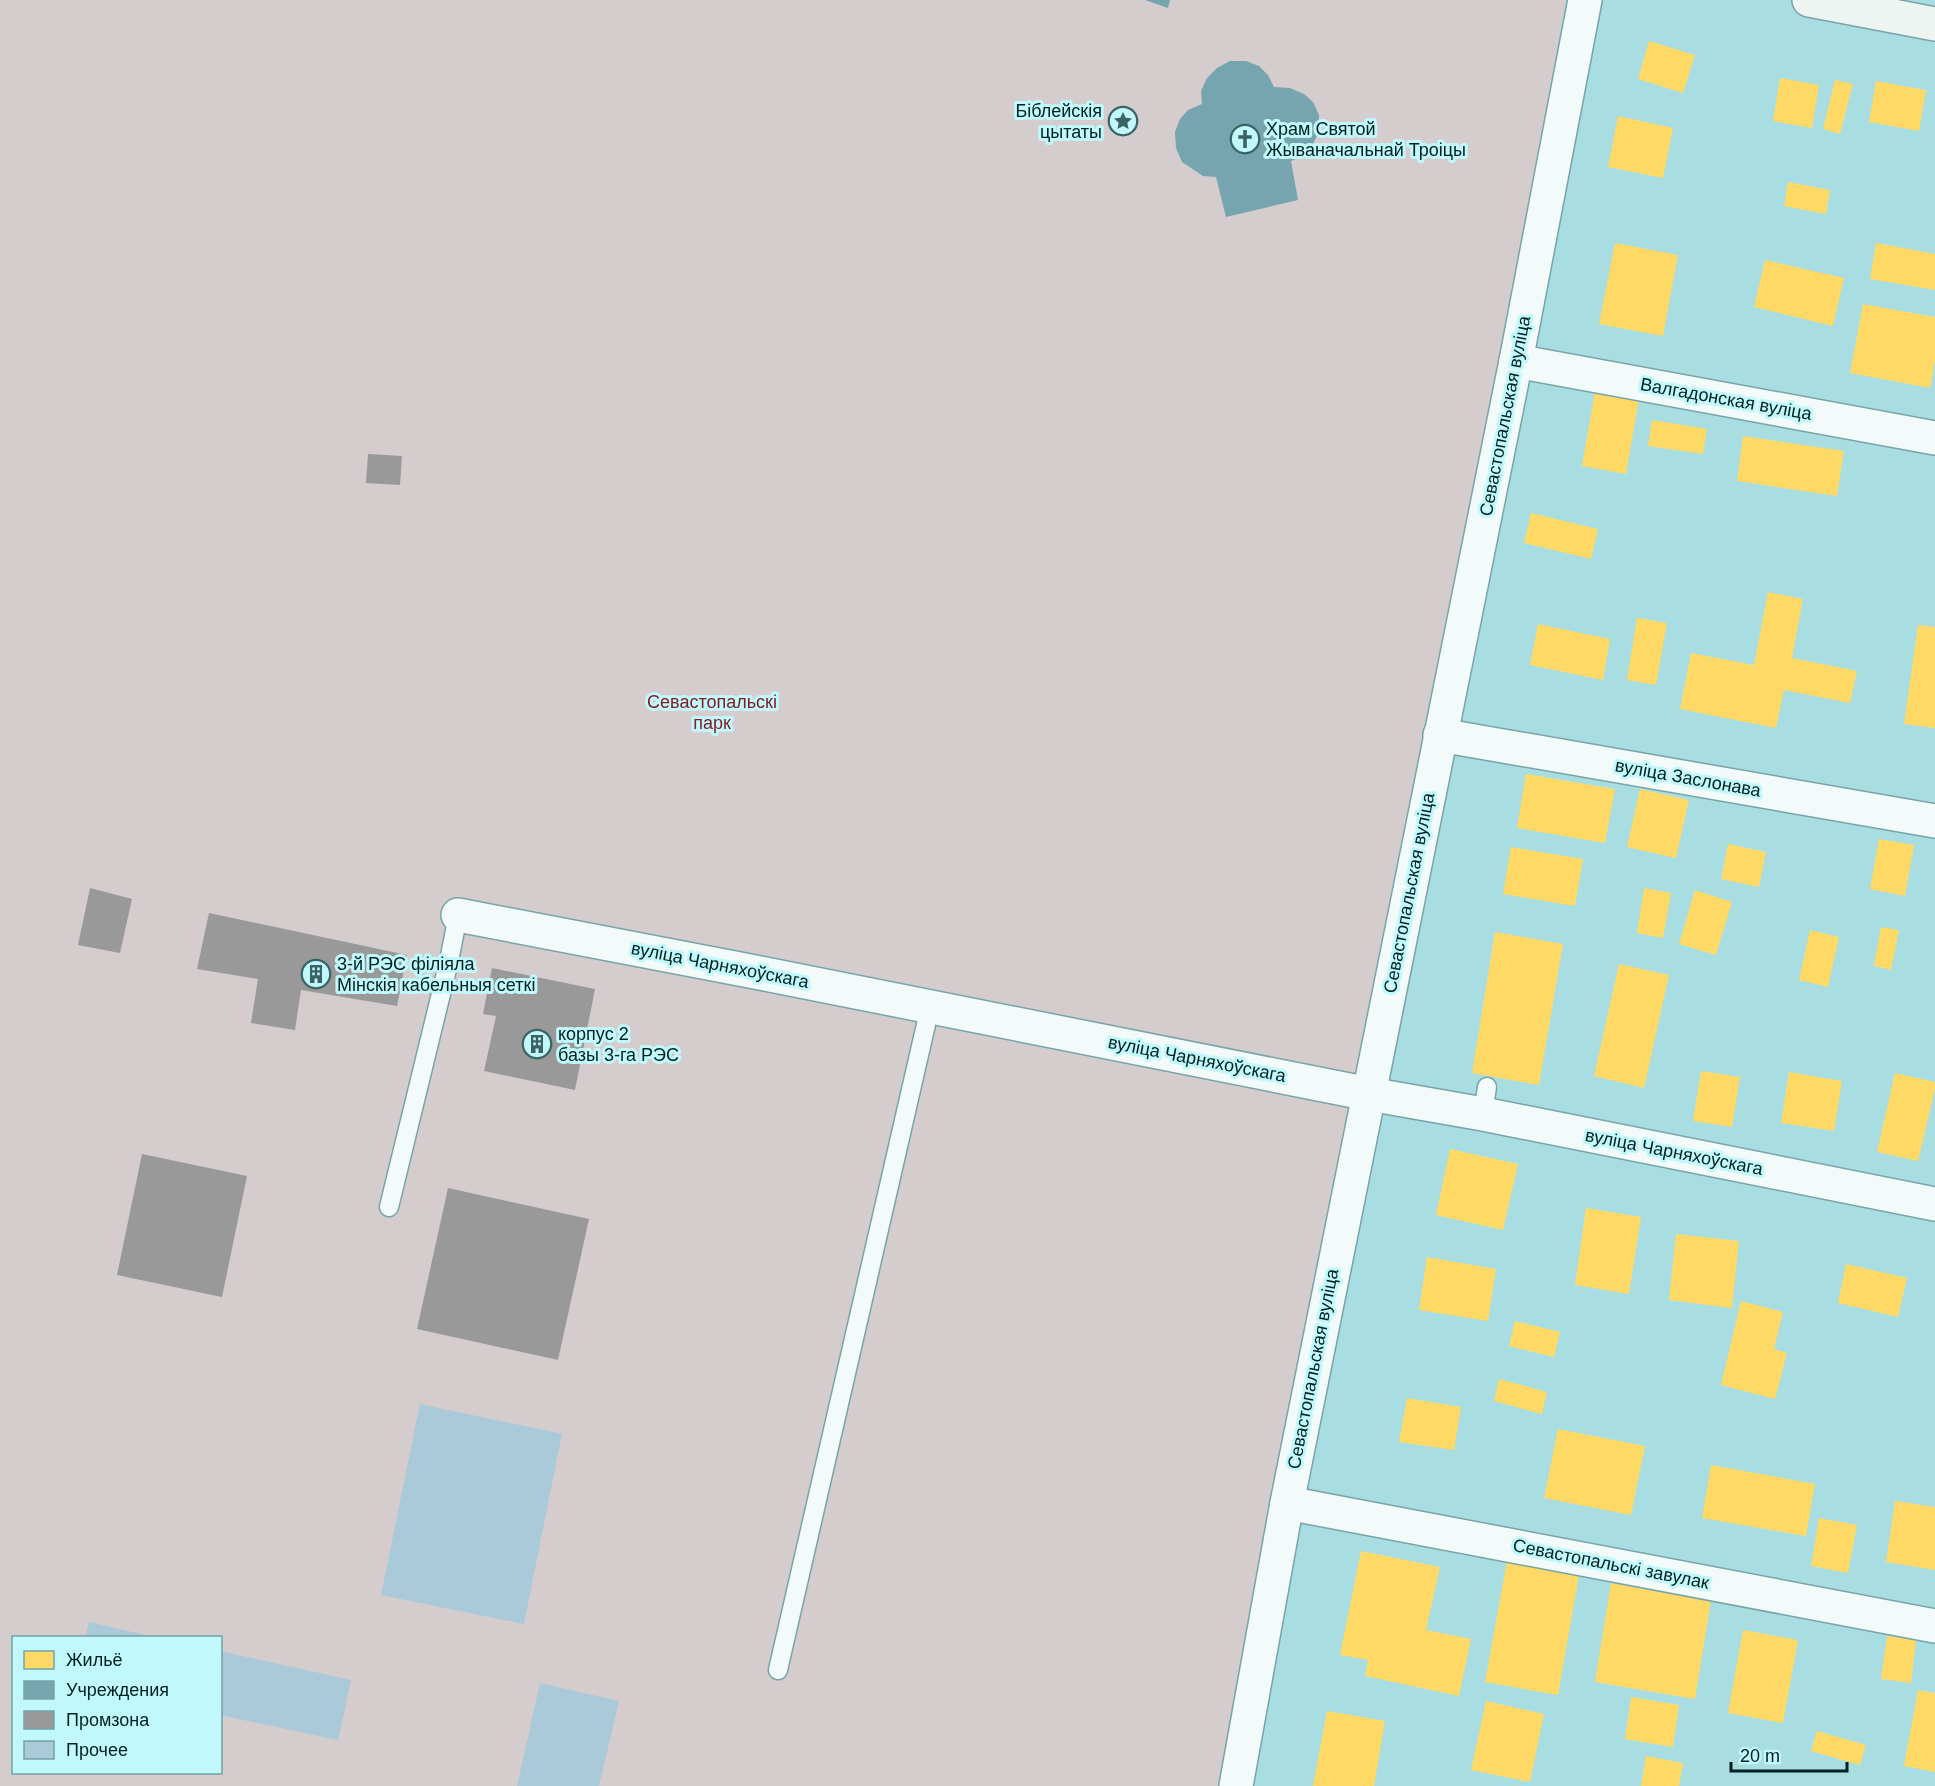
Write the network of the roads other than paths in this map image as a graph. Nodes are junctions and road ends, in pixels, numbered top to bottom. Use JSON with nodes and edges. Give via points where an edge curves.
{"nodes":[{"id":1,"x":1585,"y":0,"type":"edge"},
{"id":2,"x":1809,"y":0,"type":"edge"},
{"id":3,"x":1935,"y":24,"type":"edge"},
{"id":4,"x":1516,"y":361,"type":"junction"},
{"id":5,"x":1935,"y":438,"type":"edge"},
{"id":6,"x":1440,"y":735,"type":"junction"},
{"id":7,"x":1935,"y":821,"type":"edge"},
{"id":8,"x":458,"y":915,"type":"joint"},
{"id":9,"x":930,"y":1006,"type":"junction"},
{"id":10,"x":1369,"y":1094,"type":"junction"},
{"id":11,"x":1935,"y":1204,"type":"edge"},
{"id":12,"x":389,"y":1207,"type":"dead end"},
{"id":13,"x":1287,"y":1503,"type":"junction"},
{"id":14,"x":1935,"y":1626,"type":"edge"},
{"id":15,"x":778,"y":1670,"type":"dead end"},
{"id":16,"x":1236,"y":1786,"type":"edge"}],
"edges":[{"from":1,"to":4,"type":"street","name":"Севастопальская вуліца"},
{"from":2,"to":3,"type":"main road"},
{"from":4,"to":5,"type":"street","name":"Валгадонская вуліца"},
{"from":4,"to":6,"type":"street","name":"Севастопальская вуліца"},
{"from":6,"to":7,"type":"street","name":"вуліца Заслонава"},
{"from":6,"to":10,"type":"street","name":"Севастопальская вуліца"},
{"from":8,"to":9,"type":"street","name":"вуліца Чарняхоўскага"},
{"from":8,"to":12,"type":"lane"},
{"from":9,"to":10,"type":"street","name":"вуліца Чарняхоўскага"},
{"from":9,"to":15,"type":"lane"},
{"from":10,"to":11,"type":"street","name":"вуліца Чарняхоўскага","via":[[1485,1101]]},
{"from":10,"to":13,"type":"street","name":"Севастопальская вуліца"},
{"from":13,"to":14,"type":"street","name":"Севастопальскі завулак"},
{"from":13,"to":16,"type":"street","name":"Севастопальская вуліца"}]}
